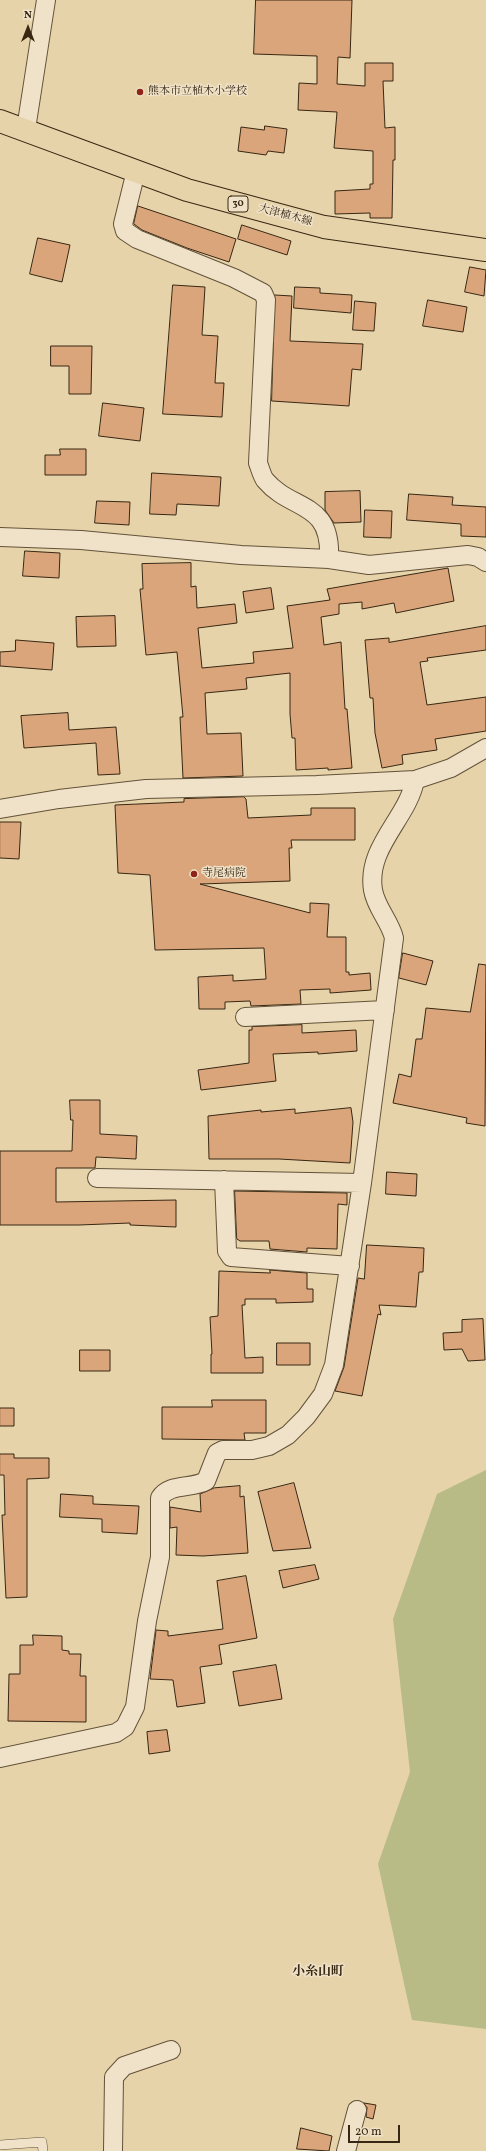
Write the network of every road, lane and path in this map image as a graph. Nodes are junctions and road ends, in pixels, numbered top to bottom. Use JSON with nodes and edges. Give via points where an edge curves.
{"nodes":[{"id":1,"x":46,"y":0,"type":"edge"},
{"id":2,"x":0,"y":121,"type":"edge"},
{"id":3,"x":26,"y":129,"type":"junction"},
{"id":4,"x":136,"y":171,"type":"junction"},
{"id":5,"x":486,"y":250,"type":"edge"},
{"id":6,"x":0,"y":537,"type":"edge"},
{"id":7,"x":329,"y":559,"type":"junction"},
{"id":8,"x":486,"y":562,"type":"edge"},
{"id":9,"x":486,"y":748,"type":"edge"},
{"id":10,"x":415,"y":780,"type":"junction"},
{"id":11,"x":0,"y":809,"type":"edge"},
{"id":12,"x":385,"y":1010,"type":"junction"},
{"id":13,"x":244,"y":1017,"type":"dead end"},
{"id":14,"x":97,"y":1178,"type":"dead end"},
{"id":15,"x":224,"y":1180,"type":"junction"},
{"id":16,"x":362,"y":1183,"type":"junction"},
{"id":17,"x":350,"y":1266,"type":"junction"},
{"id":18,"x":0,"y":1758,"type":"edge"},
{"id":19,"x":171,"y":2050,"type":"dead end"},
{"id":20,"x":357,"y":2110,"type":"dead end"},
{"id":21,"x":0,"y":2145,"type":"edge"},
{"id":22,"x":43,"y":2151,"type":"edge"},
{"id":23,"x":113,"y":2151,"type":"edge"},
{"id":24,"x":346,"y":2151,"type":"edge"}],
"edges":[{"from":1,"to":3,"type":"street"},
{"from":2,"to":3,"type":"main road","name":"大津植木線","number":"30"},
{"from":3,"to":4,"type":"main road","name":"大津植木線","number":"30"},
{"from":4,"to":5,"type":"main road","name":"大津植木線","number":"30","via":[[187,190],[324,227]]},
{"from":4,"to":7,"type":"street","via":[[123,224],[125,231],[144,242],[234,278],[263,293],[266,300],[258,463],[264,479],[274,488],[314,512],[324,526],[330,546]]},
{"from":6,"to":7,"type":"street","via":[[81,540],[241,555]]},
{"from":7,"to":8,"type":"street","via":[[369,565],[468,555]]},
{"from":9,"to":10,"type":"street","via":[[451,768]]},
{"from":10,"to":11,"type":"street","via":[[146,789]]},
{"from":10,"to":12,"type":"street","via":[[412,794],[390,829],[375,862],[373,874],[373,890],[394,938]]},
{"from":12,"to":13,"type":"street"},
{"from":12,"to":16,"type":"street"},
{"from":14,"to":15,"type":"street"},
{"from":15,"to":16,"type":"street"},
{"from":15,"to":17,"type":"street","via":[[227,1251],[231,1257]]},
{"from":16,"to":17,"type":"street"},
{"from":17,"to":18,"type":"street","via":[[334,1365],[323,1394],[306,1417],[288,1435],[269,1446],[252,1450],[223,1450],[218,1453],[206,1481],[170,1489],[163,1492],[160,1498],[160,1557],[134,1707],[125,1727],[116,1733]]},
{"from":19,"to":23,"type":"street","via":[[124,2066],[114,2077]]},
{"from":20,"to":24,"type":"street"},
{"from":21,"to":22,"type":"lane","via":[[42,2142]]}]}
